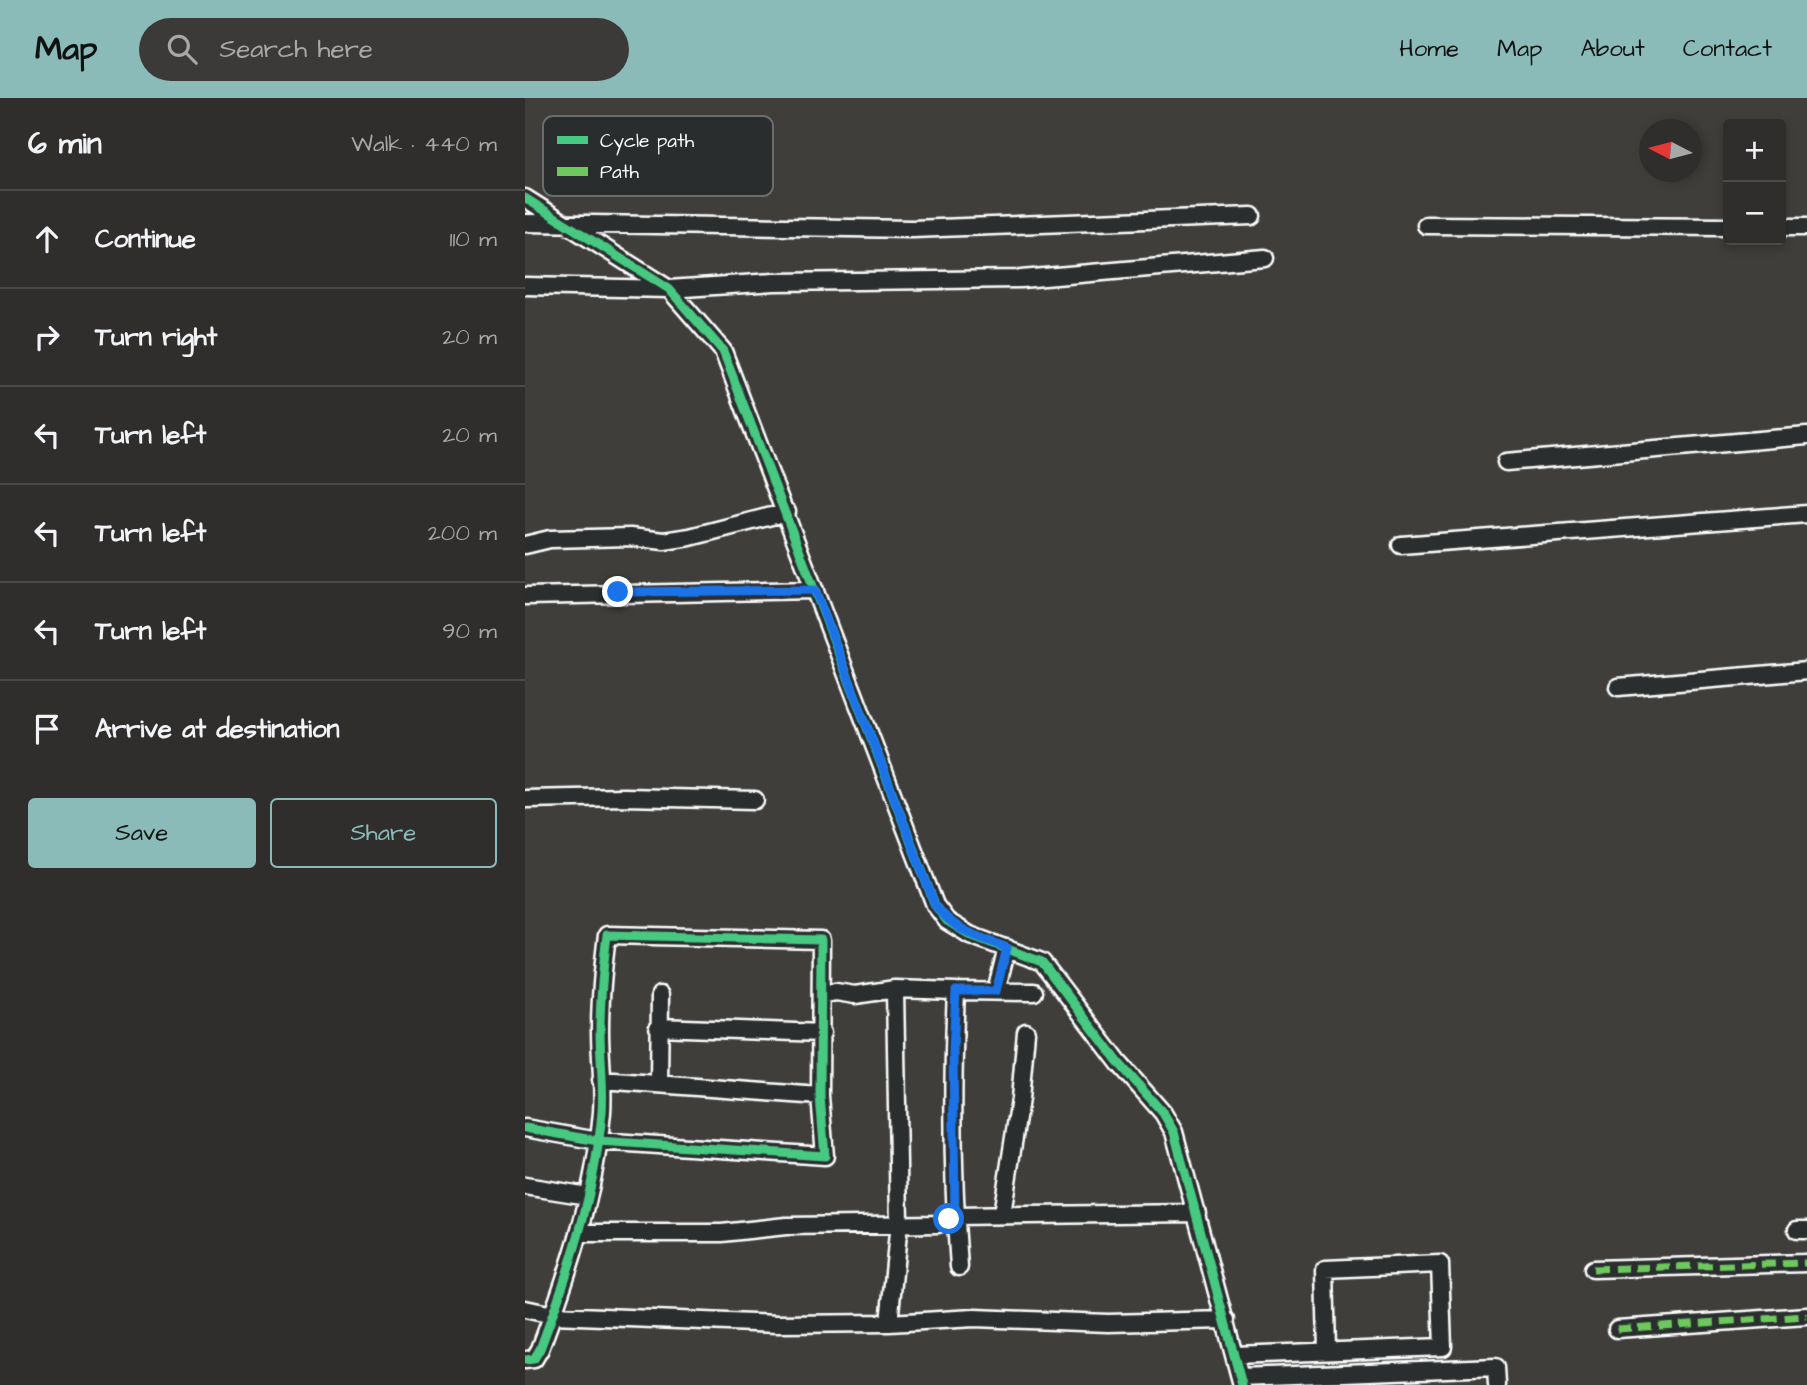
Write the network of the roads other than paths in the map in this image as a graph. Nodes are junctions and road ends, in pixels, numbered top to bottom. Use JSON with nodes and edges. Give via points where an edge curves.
{"nodes":[{"id":1,"x":525,"y":198,"type":"edge"},
{"id":2,"x":1252,"y":216,"type":"dead end"},
{"id":3,"x":525,"y":223,"type":"edge"},
{"id":4,"x":567,"y":223,"type":"junction"},
{"id":5,"x":1426,"y":225,"type":"dead end"},
{"id":6,"x":1723,"y":227,"type":"edge"},
{"id":7,"x":1786,"y":227,"type":"edge"},
{"id":8,"x":1807,"y":227,"type":"edge"},
{"id":9,"x":1265,"y":258,"type":"dead end"},
{"id":10,"x":525,"y":286,"type":"edge"},
{"id":11,"x":669,"y":289,"type":"junction"},
{"id":12,"x":1807,"y":436,"type":"edge"},
{"id":13,"x":1506,"y":462,"type":"dead end"},
{"id":14,"x":787,"y":512,"type":"junction"},
{"id":15,"x":1807,"y":514,"type":"edge"},
{"id":16,"x":525,"y":545,"type":"edge"},
{"id":17,"x":1401,"y":545,"type":"dead end"},
{"id":18,"x":815,"y":590,"type":"junction"},
{"id":19,"x":525,"y":596,"type":"edge"},
{"id":20,"x":1807,"y":671,"type":"edge"},
{"id":21,"x":1618,"y":687,"type":"dead end"},
{"id":22,"x":525,"y":799,"type":"edge"},
{"id":23,"x":755,"y":800,"type":"dead end"},
{"id":24,"x":1007,"y":948,"type":"junction"},
{"id":25,"x":895,"y":989,"type":"junction"},
{"id":26,"x":956,"y":991,"type":"junction"},
{"id":27,"x":996,"y":991,"type":"junction"},
{"id":28,"x":1034,"y":992,"type":"dead end"},
{"id":29,"x":823,"y":994,"type":"junction"},
{"id":30,"x":660,"y":995,"type":"dead end"},
{"id":31,"x":658,"y":1027,"type":"junction"},
{"id":32,"x":1026,"y":1032,"type":"dead end"},
{"id":33,"x":822,"y":1033,"type":"junction"},
{"id":34,"x":601,"y":1080,"type":"junction"},
{"id":35,"x":659,"y":1084,"type":"junction"},
{"id":36,"x":820,"y":1096,"type":"junction"},
{"id":37,"x":525,"y":1128,"type":"edge"},
{"id":38,"x":598,"y":1140,"type":"junction"},
{"id":39,"x":525,"y":1186,"type":"edge"},
{"id":40,"x":588,"y":1196,"type":"junction"},
{"id":41,"x":1197,"y":1213,"type":"junction"},
{"id":42,"x":1002,"y":1214,"type":"junction"},
{"id":43,"x":955,"y":1216,"type":"junction"},
{"id":44,"x":899,"y":1223,"type":"junction"},
{"id":45,"x":580,"y":1233,"type":"junction"},
{"id":46,"x":1807,"y":1263,"type":"edge"},
{"id":47,"x":959,"y":1267,"type":"dead end"},
{"id":48,"x":1593,"y":1269,"type":"dead end"},
{"id":49,"x":525,"y":1309,"type":"edge"},
{"id":50,"x":553,"y":1315,"type":"junction"},
{"id":51,"x":1807,"y":1317,"type":"edge"},
{"id":52,"x":1226,"y":1320,"type":"junction"},
{"id":53,"x":889,"y":1324,"type":"junction"},
{"id":54,"x":1617,"y":1329,"type":"dead end"},
{"id":55,"x":1327,"y":1351,"type":"junction"},
{"id":56,"x":1235,"y":1355,"type":"junction"},
{"id":57,"x":525,"y":1360,"type":"edge"},
{"id":58,"x":1311,"y":1379,"type":"edge"},
{"id":59,"x":1241,"y":1381,"type":"edge"},
{"id":60,"x":1497,"y":1385,"type":"edge"}],
"edges":[{"from":1,"to":4,"type":"street"},
{"from":2,"to":4,"type":"street","via":[[912,229]]},
{"from":3,"to":4,"type":"street"},
{"from":4,"to":11,"type":"street"},
{"from":5,"to":6,"type":"street"},
{"from":7,"to":8,"type":"street"},
{"from":9,"to":11,"type":"street","via":[[1021,279],[774,282]]},
{"from":10,"to":11,"type":"street"},
{"from":11,"to":14,"type":"street","via":[[723,351]]},
{"from":12,"to":13,"type":"street"},
{"from":14,"to":16,"type":"street","via":[[664,541],[550,538]]},
{"from":14,"to":18,"type":"street"},
{"from":15,"to":17,"type":"street"},
{"from":18,"to":19,"type":"street"},
{"from":18,"to":24,"type":"street","via":[[935,905],[947,921],[970,936]]},
{"from":20,"to":21,"type":"street"},
{"from":22,"to":23,"type":"street"},
{"from":24,"to":27,"type":"street"},
{"from":24,"to":41,"type":"street","via":[[1042,962],[1163,1112],[1174,1132]]},
{"from":25,"to":26,"type":"street"},
{"from":25,"to":29,"type":"street"},
{"from":25,"to":44,"type":"street"},
{"from":26,"to":27,"type":"street"},
{"from":26,"to":43,"type":"street"},
{"from":27,"to":28,"type":"street"},
{"from":29,"to":33,"type":"street"},
{"from":29,"to":34,"type":"street","via":[[821,940],[607,935],[601,988]]},
{"from":30,"to":31,"type":"street"},
{"from":31,"to":33,"type":"street"},
{"from":31,"to":35,"type":"street"},
{"from":32,"to":42,"type":"street"},
{"from":33,"to":36,"type":"street"},
{"from":34,"to":35,"type":"street"},
{"from":34,"to":38,"type":"street"},
{"from":35,"to":36,"type":"street"},
{"from":36,"to":38,"type":"street","via":[[825,1156]]},
{"from":37,"to":38,"type":"street"},
{"from":38,"to":40,"type":"street"},
{"from":39,"to":40,"type":"street"},
{"from":40,"to":45,"type":"street"},
{"from":41,"to":42,"type":"street"},
{"from":41,"to":52,"type":"street"},
{"from":42,"to":43,"type":"street"},
{"from":43,"to":44,"type":"street","via":[[938,1224]]},
{"from":43,"to":47,"type":"street"},
{"from":44,"to":45,"type":"street","via":[[722,1233]]},
{"from":44,"to":53,"type":"street"},
{"from":45,"to":50,"type":"street"},
{"from":46,"to":48,"type":"street"},
{"from":49,"to":50,"type":"street"},
{"from":50,"to":53,"type":"street"},
{"from":50,"to":57,"type":"street","via":[[534,1359]]},
{"from":51,"to":54,"type":"street"},
{"from":52,"to":53,"type":"street","via":[[1108,1323],[975,1318]]},
{"from":52,"to":56,"type":"street"},
{"from":55,"to":55,"type":"street","via":[[1443,1347],[1440,1264],[1325,1269]]},
{"from":55,"to":56,"type":"street"},
{"from":56,"to":59,"type":"street"},
{"from":58,"to":59,"type":"street"},
{"from":58,"to":60,"type":"street","via":[[1496,1367]]}]}
